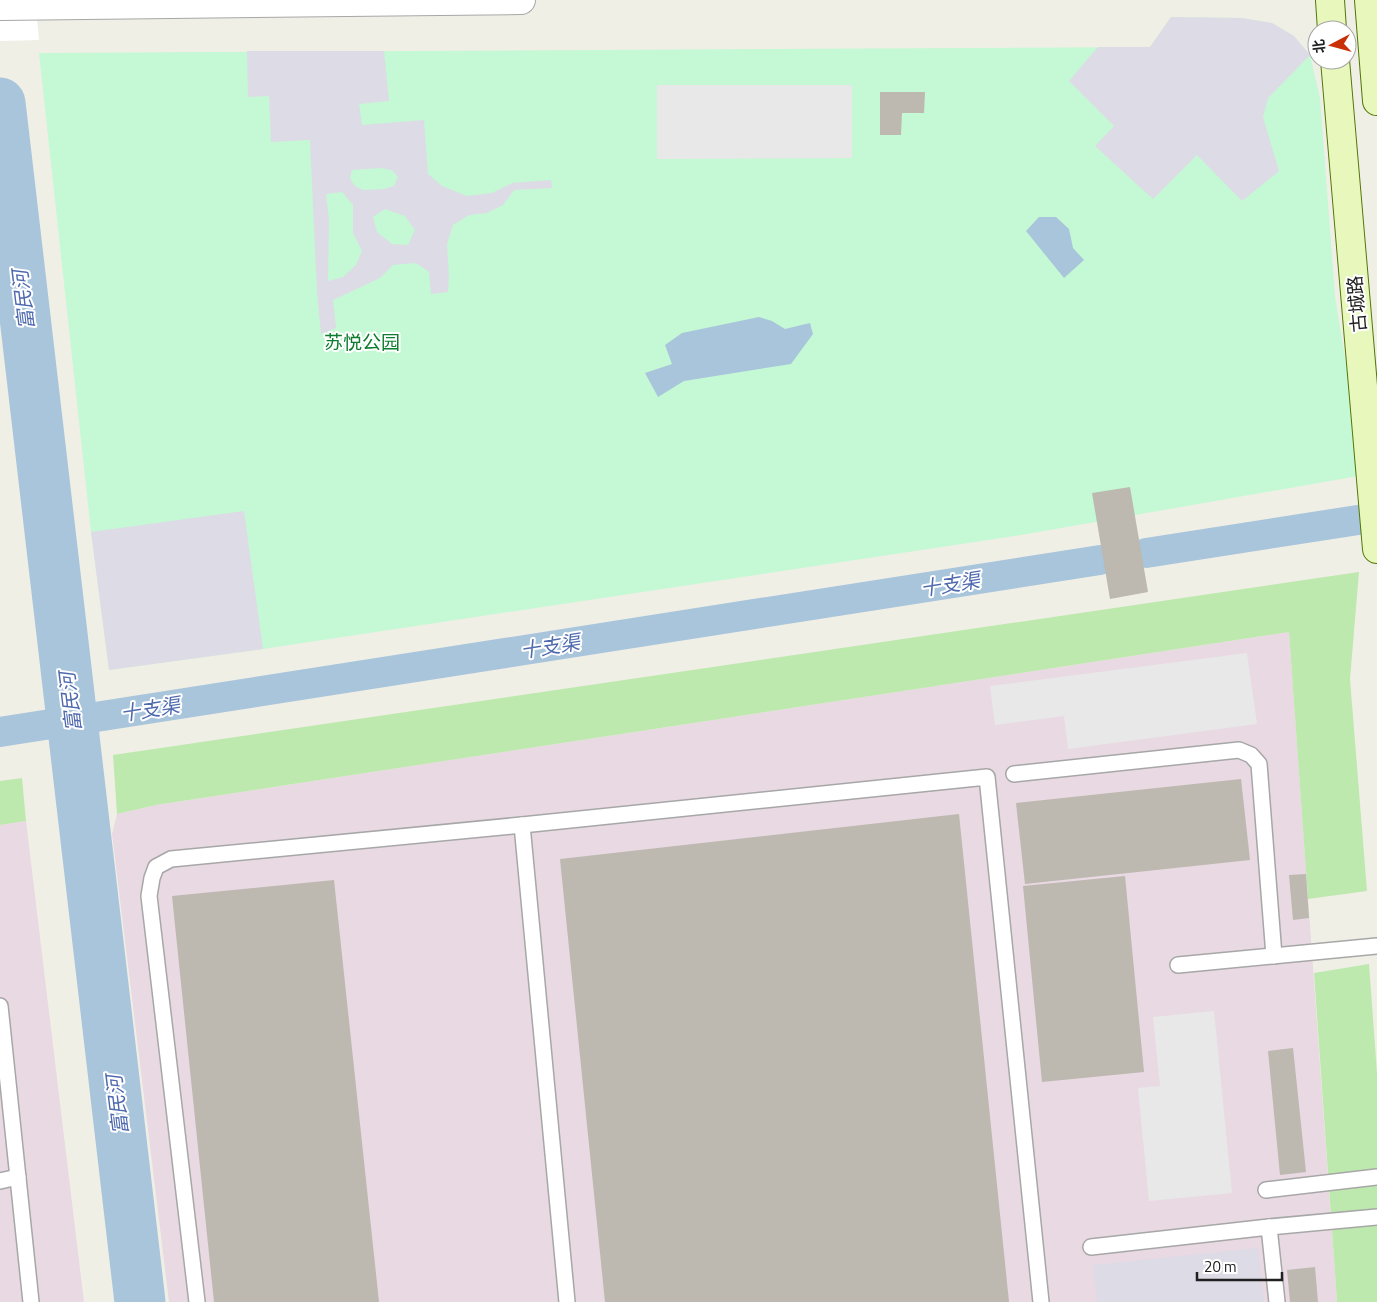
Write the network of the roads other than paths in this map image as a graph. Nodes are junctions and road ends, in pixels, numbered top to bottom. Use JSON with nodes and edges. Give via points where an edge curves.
{"nodes":[{"id":1,"x":521,"y":0,"type":"edge"},
{"id":2,"x":1330,"y":0,"type":"edge"},
{"id":3,"x":1369,"y":0,"type":"edge"},
{"id":4,"x":10,"y":5,"type":"edge"},
{"id":5,"x":1331,"y":20,"type":"edge"},
{"id":6,"x":1336,"y":70,"type":"edge"},
{"id":7,"x":1377,"y":101,"type":"edge"},
{"id":8,"x":1376,"y":540,"type":"edge"},
{"id":9,"x":1014,"y":774,"type":"dead end"},
{"id":10,"x":522,"y":825,"type":"junction"},
{"id":11,"x":1377,"y":946,"type":"edge"},
{"id":12,"x":1274,"y":956,"type":"junction"},
{"id":13,"x":1178,"y":965,"type":"dead end"},
{"id":14,"x":0,"y":1006,"type":"edge"},
{"id":15,"x":2,"y":1042,"type":"edge"},
{"id":16,"x":18,"y":1177,"type":"junction"},
{"id":17,"x":1377,"y":1177,"type":"edge"},
{"id":18,"x":0,"y":1181,"type":"edge"},
{"id":19,"x":1266,"y":1190,"type":"dead end"},
{"id":20,"x":1377,"y":1217,"type":"edge"},
{"id":21,"x":1268,"y":1227,"type":"junction"},
{"id":22,"x":1091,"y":1247,"type":"dead end"},
{"id":23,"x":31,"y":1302,"type":"edge"},
{"id":24,"x":198,"y":1302,"type":"edge"},
{"id":25,"x":567,"y":1302,"type":"edge"},
{"id":26,"x":1041,"y":1302,"type":"edge"},
{"id":27,"x":1276,"y":1302,"type":"edge"}],
"edges":[{"from":1,"to":4,"type":"street"},
{"from":2,"to":5,"type":"main road"},
{"from":3,"to":7,"type":"main road"},
{"from":6,"to":8,"type":"main road","name":"古城路"},
{"from":9,"to":12,"type":"lane","via":[[1239,750],[1251,755],[1259,764]]},
{"from":10,"to":24,"type":"lane","via":[[171,859],[156,867],[149,896]]},
{"from":10,"to":25,"type":"lane"},
{"from":10,"to":26,"type":"lane","via":[[986,776]]},
{"from":11,"to":12,"type":"lane"},
{"from":12,"to":13,"type":"lane"},
{"from":14,"to":15,"type":"lane"},
{"from":15,"to":16,"type":"lane"},
{"from":16,"to":18,"type":"lane"},
{"from":16,"to":23,"type":"lane"},
{"from":17,"to":19,"type":"lane"},
{"from":20,"to":21,"type":"lane"},
{"from":21,"to":22,"type":"lane"},
{"from":21,"to":27,"type":"lane"}]}
